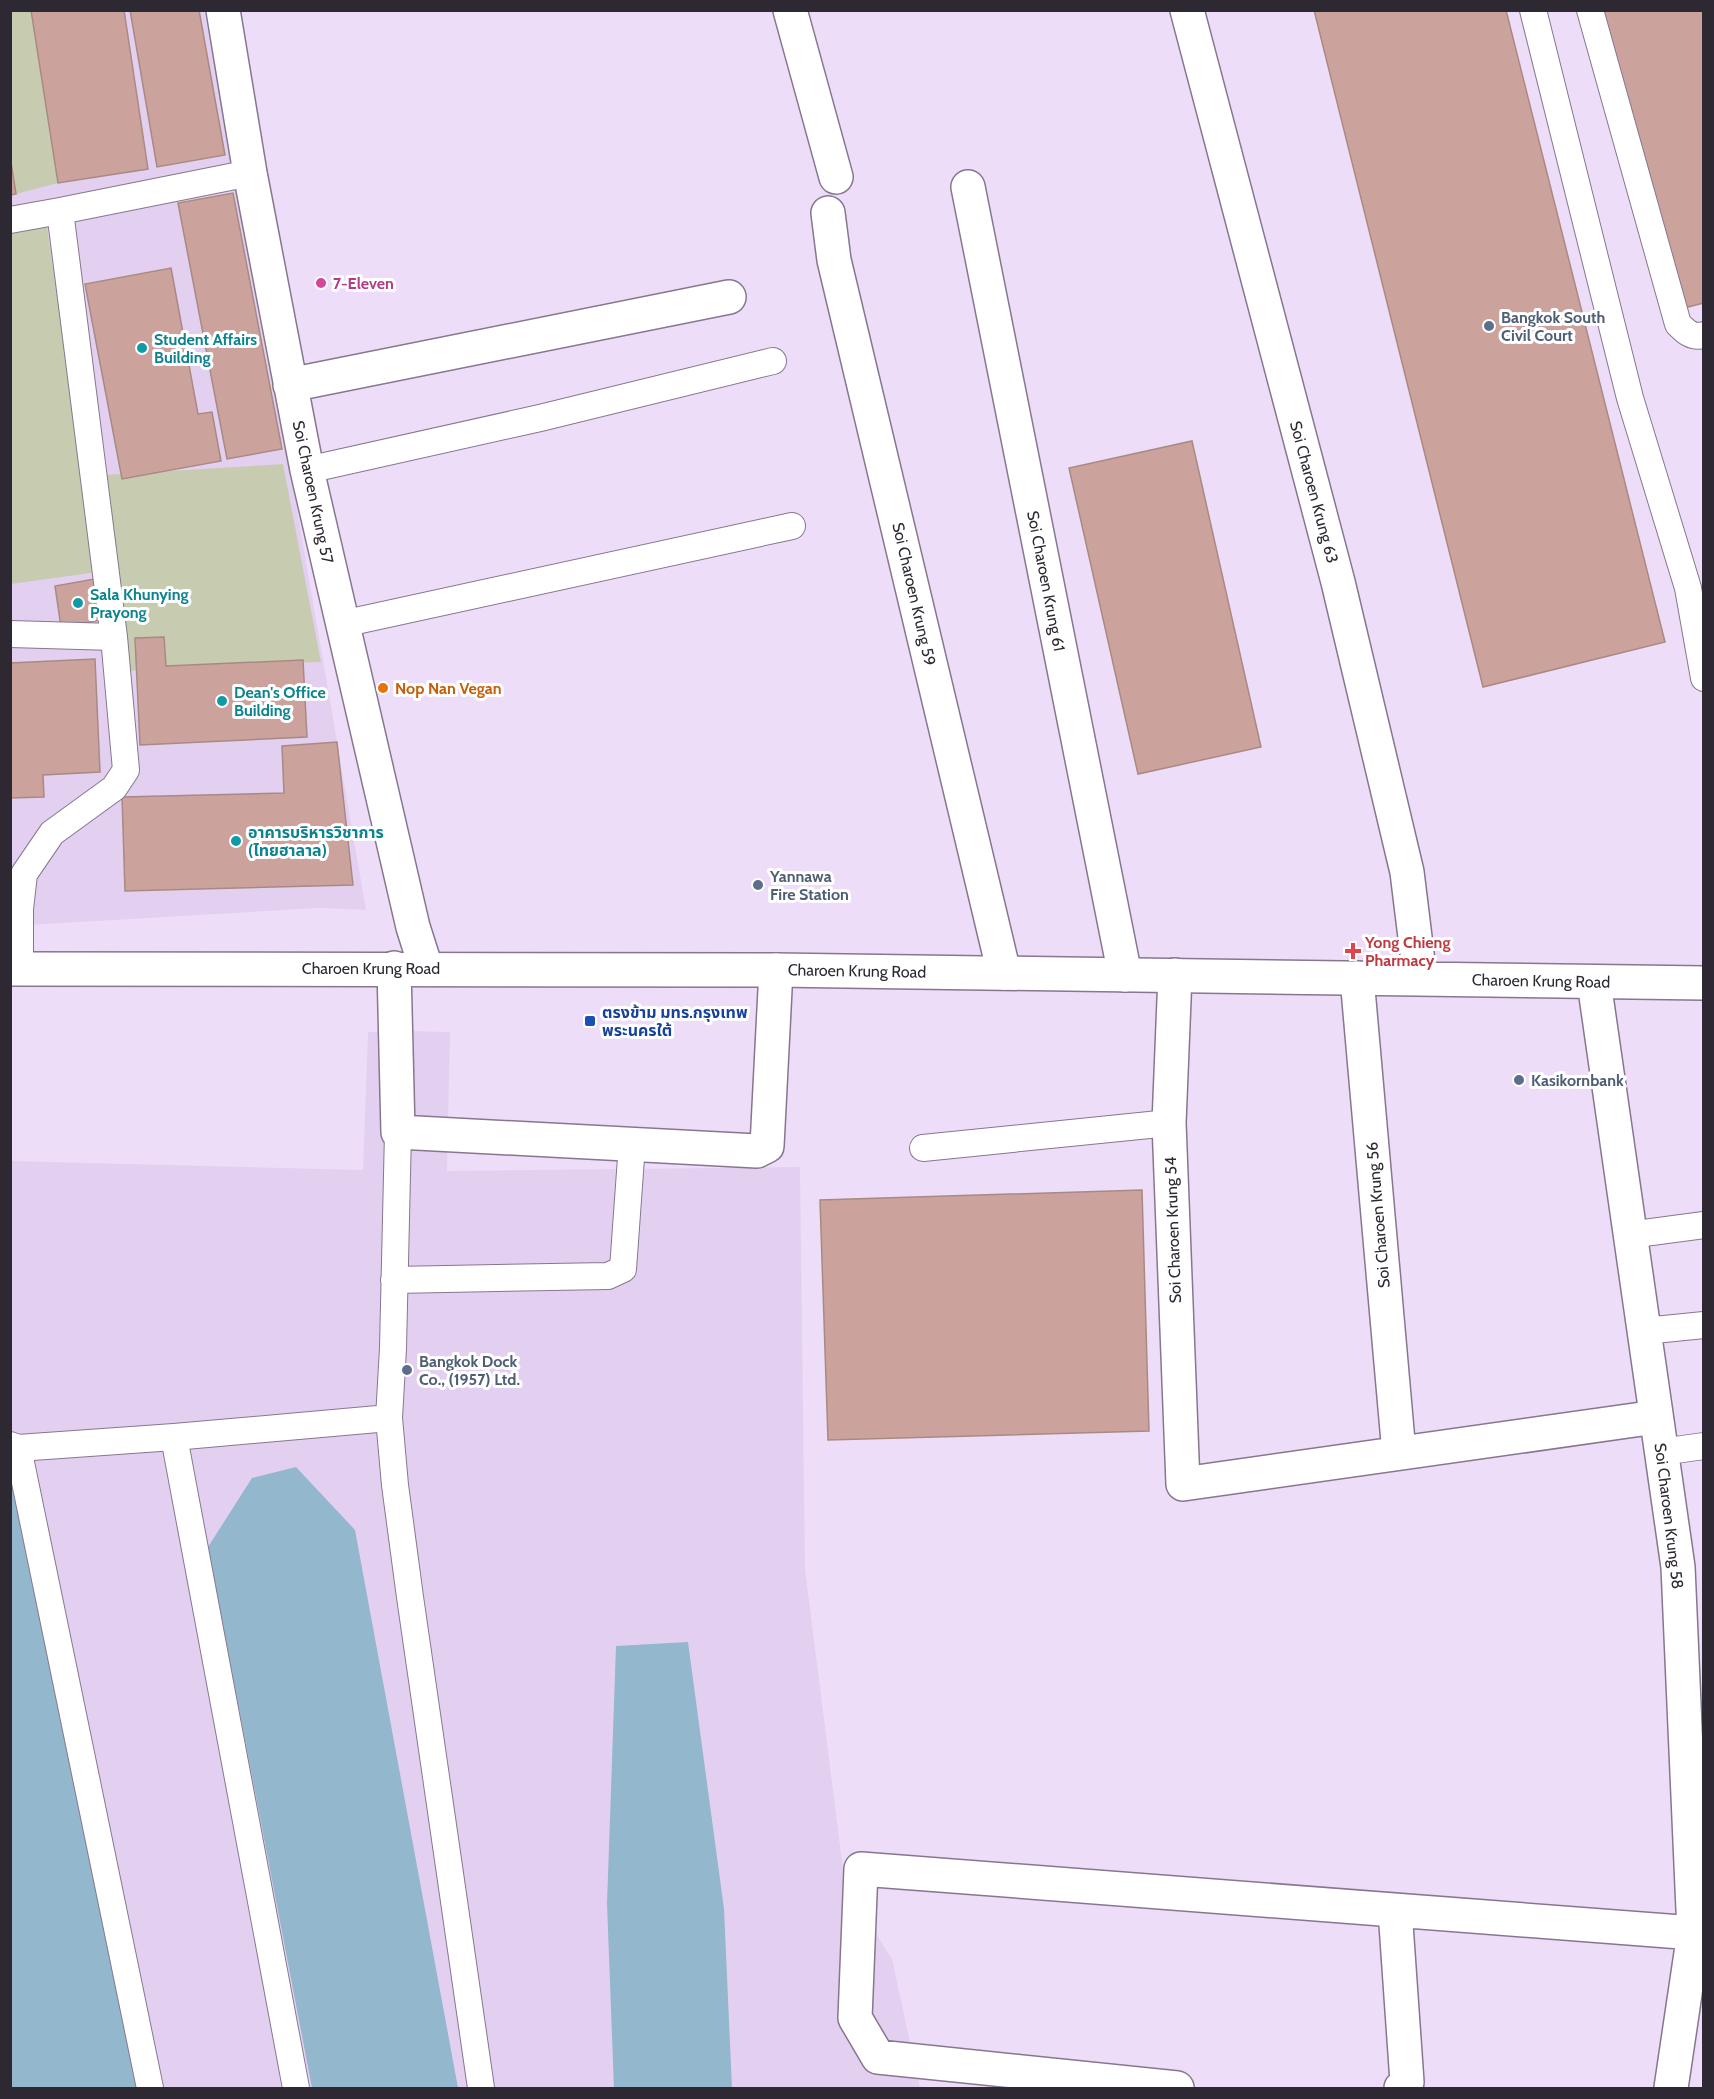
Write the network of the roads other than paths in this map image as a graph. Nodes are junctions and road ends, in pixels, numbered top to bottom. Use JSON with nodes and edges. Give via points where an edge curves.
{"nodes":[{"id":1,"x":223,"y":10,"type":"edge"},
{"id":2,"x":790,"y":10,"type":"edge"},
{"id":3,"x":1187,"y":10,"type":"edge"},
{"id":4,"x":1533,"y":10,"type":"edge"},
{"id":5,"x":1590,"y":10,"type":"edge"},
{"id":6,"x":250,"y":172,"type":"junction"},
{"id":7,"x":836,"y":177,"type":"dead end"},
{"id":8,"x":968,"y":187,"type":"dead end"},
{"id":9,"x":60,"y":211,"type":"junction"},
{"id":10,"x":828,"y":213,"type":"dead end"},
{"id":11,"x":10,"y":220,"type":"edge"},
{"id":12,"x":729,"y":297,"type":"dead end"},
{"id":13,"x":1704,"y":335,"type":"edge"},
{"id":14,"x":773,"y":361,"type":"dead end"},
{"id":15,"x":290,"y":385,"type":"junction"},
{"id":16,"x":307,"y":470,"type":"junction"},
{"id":17,"x":792,"y":526,"type":"dead end"},
{"id":18,"x":342,"y":624,"type":"junction"},
{"id":19,"x":10,"y":634,"type":"edge"},
{"id":20,"x":114,"y":637,"type":"junction"},
{"id":21,"x":1704,"y":678,"type":"edge"},
{"id":22,"x":410,"y":968,"type":"junction"},
{"id":23,"x":15,"y":969,"type":"edge"},
{"id":24,"x":776,"y":970,"type":"junction"},
{"id":25,"x":1005,"y":973,"type":"junction"},
{"id":26,"x":1125,"y":975,"type":"junction"},
{"id":27,"x":1175,"y":975,"type":"junction"},
{"id":28,"x":1357,"y":978,"type":"junction"},
{"id":29,"x":1420,"y":978,"type":"junction"},
{"id":30,"x":1594,"y":982,"type":"junction"},
{"id":31,"x":1704,"y":983,"type":"edge"},
{"id":32,"x":1169,"y":1124,"type":"junction"},
{"id":33,"x":398,"y":1132,"type":"junction"},
{"id":34,"x":632,"y":1144,"type":"junction"},
{"id":35,"x":923,"y":1148,"type":"dead end"},
{"id":36,"x":1704,"y":1225,"type":"edge"},
{"id":37,"x":1629,"y":1235,"type":"junction"},
{"id":38,"x":394,"y":1280,"type":"junction"},
{"id":39,"x":1704,"y":1324,"type":"edge"},
{"id":40,"x":1644,"y":1332,"type":"junction"},
{"id":41,"x":1656,"y":1417,"type":"junction"},
{"id":42,"x":389,"y":1418,"type":"junction"},
{"id":43,"x":174,"y":1437,"type":"junction"},
{"id":44,"x":1704,"y":1446,"type":"edge"},
{"id":45,"x":14,"y":1447,"type":"edge"},
{"id":46,"x":1661,"y":1452,"type":"junction"},
{"id":47,"x":1399,"y":1453,"type":"junction"},
{"id":48,"x":1395,"y":1910,"type":"junction"},
{"id":49,"x":1694,"y":1933,"type":"junction"},
{"id":50,"x":150,"y":2088,"type":"edge"},
{"id":51,"x":296,"y":2088,"type":"edge"},
{"id":52,"x":481,"y":2088,"type":"edge"},
{"id":53,"x":1177,"y":2088,"type":"edge"},
{"id":54,"x":1401,"y":2088,"type":"edge"},
{"id":55,"x":1671,"y":2088,"type":"edge"}],
"edges":[{"from":1,"to":6,"type":"street","name":"Soi Charoen Krung 57"},
{"from":2,"to":7,"type":"street"},
{"from":3,"to":29,"type":"street","name":"Soi Charoen Krung 63","via":[[1338,582],[1407,872]]},
{"from":4,"to":21,"type":"lane","via":[[1630,398],[1688,588]]},
{"from":5,"to":13,"type":"lane","via":[[1678,324],[1687,333]]},
{"from":6,"to":9,"type":"lane"},
{"from":6,"to":15,"type":"street","name":"Soi Charoen Krung 57"},
{"from":8,"to":26,"type":"street","name":"Soi Charoen Krung 61"},
{"from":9,"to":11,"type":"lane"},
{"from":9,"to":20,"type":"lane"},
{"from":10,"to":25,"type":"street","name":"Soi Charoen Krung 59","via":[[834,260]]},
{"from":12,"to":15,"type":"street"},
{"from":14,"to":16,"type":"lane"},
{"from":15,"to":16,"type":"street","name":"Soi Charoen Krung 57"},
{"from":16,"to":18,"type":"street","name":"Soi Charoen Krung 57"},
{"from":17,"to":18,"type":"lane"},
{"from":18,"to":22,"type":"street","name":"Soi Charoen Krung 57","via":[[413,927]]},
{"from":19,"to":20,"type":"lane"},
{"from":20,"to":23,"type":"lane","via":[[126,770],[114,788],[51,833],[24,874]]},
{"from":22,"to":23,"type":"street","name":"Charoen Krung Road"},
{"from":22,"to":24,"type":"street","name":"Charoen Krung Road"},
{"from":22,"to":33,"type":"street","name":"Soi Charoen Krung 57"},
{"from":24,"to":25,"type":"street","name":"Charoen Krung Road"},
{"from":24,"to":34,"type":"street","via":[[767,1146],[757,1151]]},
{"from":25,"to":26,"type":"street","name":"Charoen Krung Road"},
{"from":26,"to":27,"type":"street","name":"Charoen Krung Road"},
{"from":27,"to":28,"type":"street","name":"Charoen Krung Road"},
{"from":27,"to":32,"type":"street","name":"Soi Charoen Krung 54"},
{"from":28,"to":29,"type":"street","name":"Charoen Krung Road"},
{"from":28,"to":47,"type":"street","name":"Soi Charoen Krung 56"},
{"from":29,"to":30,"type":"street","name":"Charoen Krung Road"},
{"from":30,"to":31,"type":"street","name":"Charoen Krung Road"},
{"from":30,"to":37,"type":"street","name":"Soi Charoen Krung 58"},
{"from":32,"to":35,"type":"lane"},
{"from":32,"to":47,"type":"street","name":"Soi Charoen Krung 54","via":[[1183,1484]]},
{"from":33,"to":34,"type":"street"},
{"from":33,"to":38,"type":"lane"},
{"from":34,"to":38,"type":"lane","via":[[623,1269],[608,1276]]},
{"from":36,"to":37,"type":"lane"},
{"from":37,"to":40,"type":"street","name":"Soi Charoen Krung 58"},
{"from":38,"to":42,"type":"lane"},
{"from":39,"to":40,"type":"lane"},
{"from":40,"to":41,"type":"street","name":"Soi Charoen Krung 58"},
{"from":41,"to":46,"type":"street","name":"Soi Charoen Krung 58"},
{"from":41,"to":47,"type":"street"},
{"from":42,"to":43,"type":"lane"},
{"from":42,"to":52,"type":"lane","via":[[410,1597]]},
{"from":43,"to":45,"type":"lane"},
{"from":43,"to":51,"type":"lane"},
{"from":44,"to":46,"type":"lane"},
{"from":45,"to":50,"type":"lane"},
{"from":46,"to":49,"type":"street","name":"Soi Charoen Krung 58","via":[[1678,1567]]},
{"from":48,"to":49,"type":"street"},
{"from":48,"to":53,"type":"street","via":[[861,1869],[855,2018],[878,2057]]},
{"from":48,"to":54,"type":"street","via":[[1407,2082]]},
{"from":49,"to":55,"type":"street","name":"Soi Charoen Krung 58"}]}
